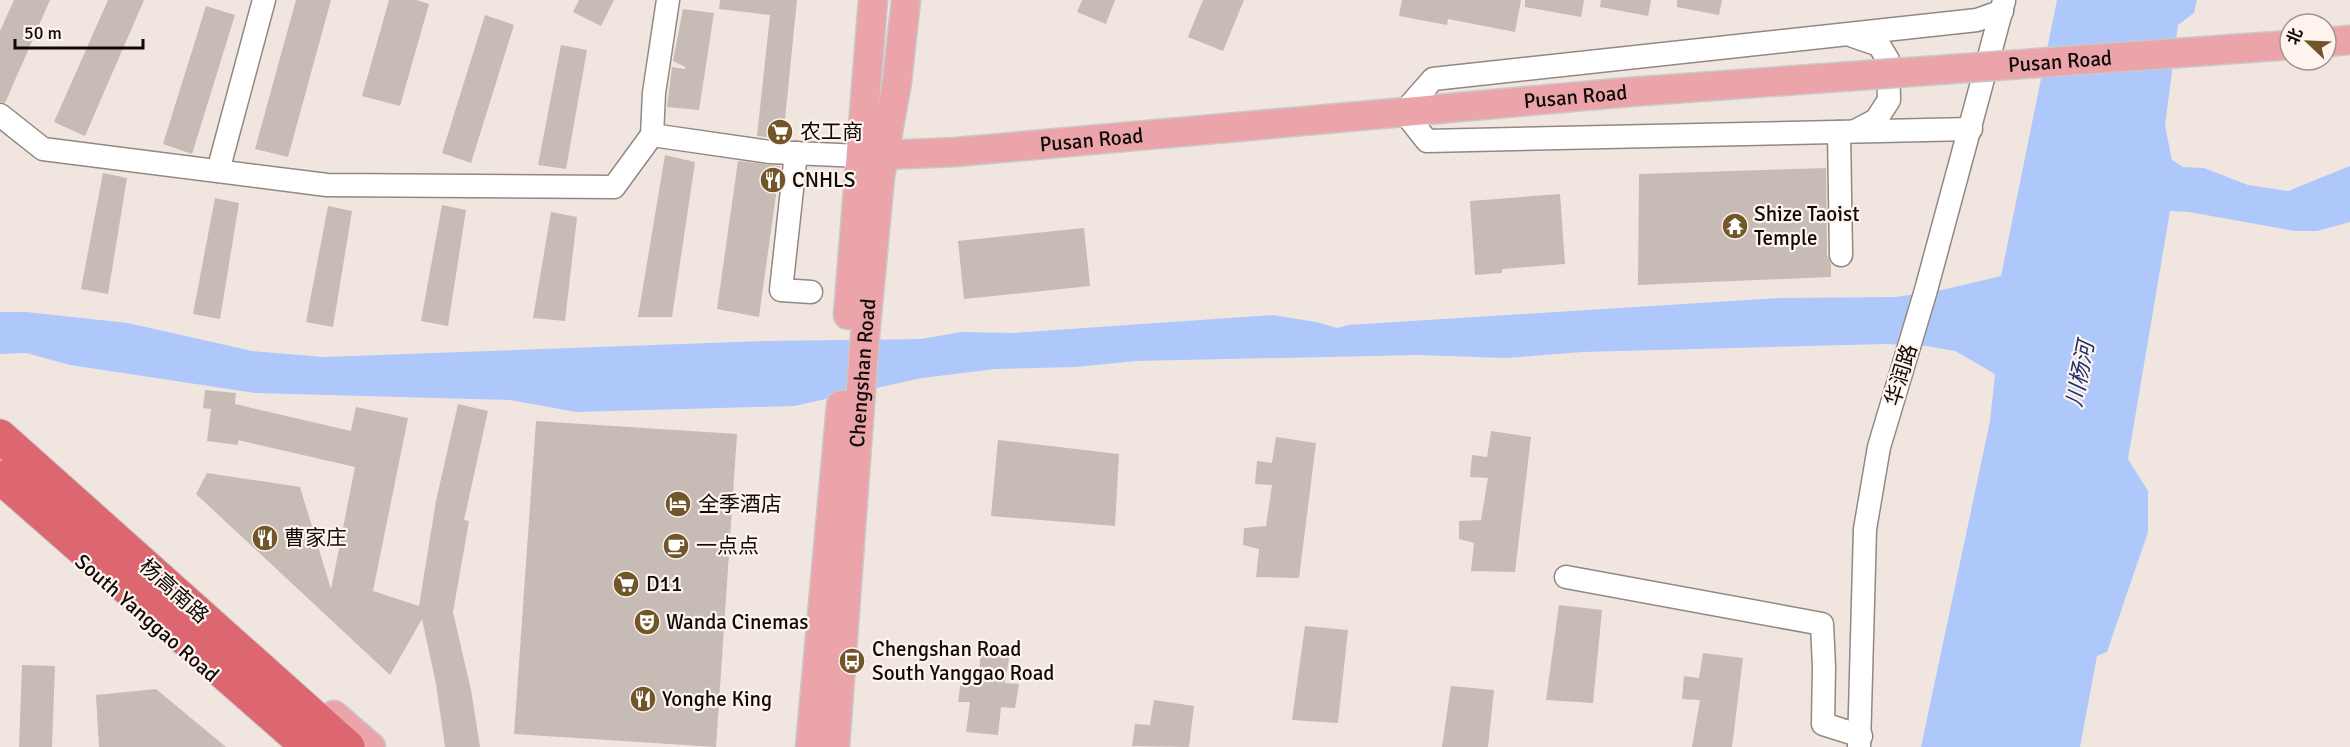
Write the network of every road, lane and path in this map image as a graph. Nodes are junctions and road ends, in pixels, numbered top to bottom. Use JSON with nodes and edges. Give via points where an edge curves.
{"nodes":[{"id":1,"x":264,"y":0,"type":"edge"},
{"id":2,"x":668,"y":0,"type":"edge"},
{"id":3,"x":873,"y":0,"type":"edge"},
{"id":4,"x":906,"y":0,"type":"edge"},
{"id":5,"x":2003,"y":6,"type":"edge"},
{"id":6,"x":1847,"y":34,"type":"junction"},
{"id":7,"x":2278,"y":46,"type":"edge"},
{"id":8,"x":1404,"y":112,"type":"junction"},
{"id":9,"x":0,"y":115,"type":"edge"},
{"id":10,"x":1971,"y":129,"type":"junction"},
{"id":11,"x":1846,"y":132,"type":"junction"},
{"id":12,"x":652,"y":135,"type":"junction"},
{"id":13,"x":796,"y":153,"type":"junction"},
{"id":14,"x":872,"y":155,"type":"junction"},
{"id":15,"x":218,"y":171,"type":"junction"},
{"id":16,"x":1841,"y":255,"type":"dead end"},
{"id":17,"x":811,"y":292,"type":"dead end"},
{"id":18,"x":849,"y":420,"type":"junction"},
{"id":19,"x":0,"y":422,"type":"edge"},
{"id":20,"x":0,"y":436,"type":"edge"},
{"id":21,"x":3,"y":493,"type":"edge"},
{"id":22,"x":1566,"y":577,"type":"dead end"},
{"id":23,"x":1860,"y":742,"type":"edge"},
{"id":24,"x":293,"y":747,"type":"edge"},
{"id":25,"x":308,"y":747,"type":"edge"},
{"id":26,"x":348,"y":747,"type":"edge"},
{"id":27,"x":371,"y":747,"type":"edge"},
{"id":28,"x":810,"y":747,"type":"edge"},
{"id":29,"x":835,"y":747,"type":"edge"}],
"edges":[{"from":1,"to":15,"type":"street"},
{"from":2,"to":12,"type":"street"},
{"from":3,"to":14,"type":"main road","name":"Chengshan Road"},
{"from":4,"to":14,"type":"main road","name":"Chengshan Road","via":[[897,82]]},
{"from":5,"to":6,"type":"street","via":[[1977,20]]},
{"from":5,"to":10,"type":"street","name":"华润路"},
{"from":6,"to":8,"type":"street","via":[[1433,79]]},
{"from":6,"to":11,"type":"street","via":[[1879,45],[1888,60],[1889,100],[1876,120]]},
{"from":7,"to":8,"type":"main road","name":"Pusan Road","bridge":true},
{"from":8,"to":11,"type":"street","via":[[1427,141]]},
{"from":8,"to":14,"type":"main road","name":"Pusan Road","via":[[956,152]]},
{"from":9,"to":15,"type":"street","via":[[43,149]]},
{"from":10,"to":11,"type":"street"},
{"from":10,"to":23,"type":"street","name":"华润路","via":[[1879,447],[1865,529]]},
{"from":11,"to":16,"type":"street"},
{"from":12,"to":13,"type":"street","via":[[722,147]]},
{"from":12,"to":15,"type":"street","via":[[614,187],[327,184]]},
{"from":13,"to":14,"type":"street"},
{"from":13,"to":17,"type":"street","via":[[781,290]]},
{"from":14,"to":18,"type":"main road","name":"Chengshan Road","via":[[880,177],[856,336]]},
{"from":18,"to":28,"type":"main road","name":"Chengshan Road"},
{"from":18,"to":29,"type":"main road","name":"Chengshan Road"},
{"from":19,"to":27,"type":"main road"},
{"from":20,"to":26,"type":"highway","name":"杨高南路"},
{"from":21,"to":24,"type":"main road","name":"South Yanggao Road"},
{"from":21,"to":25,"type":"highway","name":"杨高南路"},
{"from":22,"to":23,"type":"street","via":[[1822,624],[1824,723]]}]}
